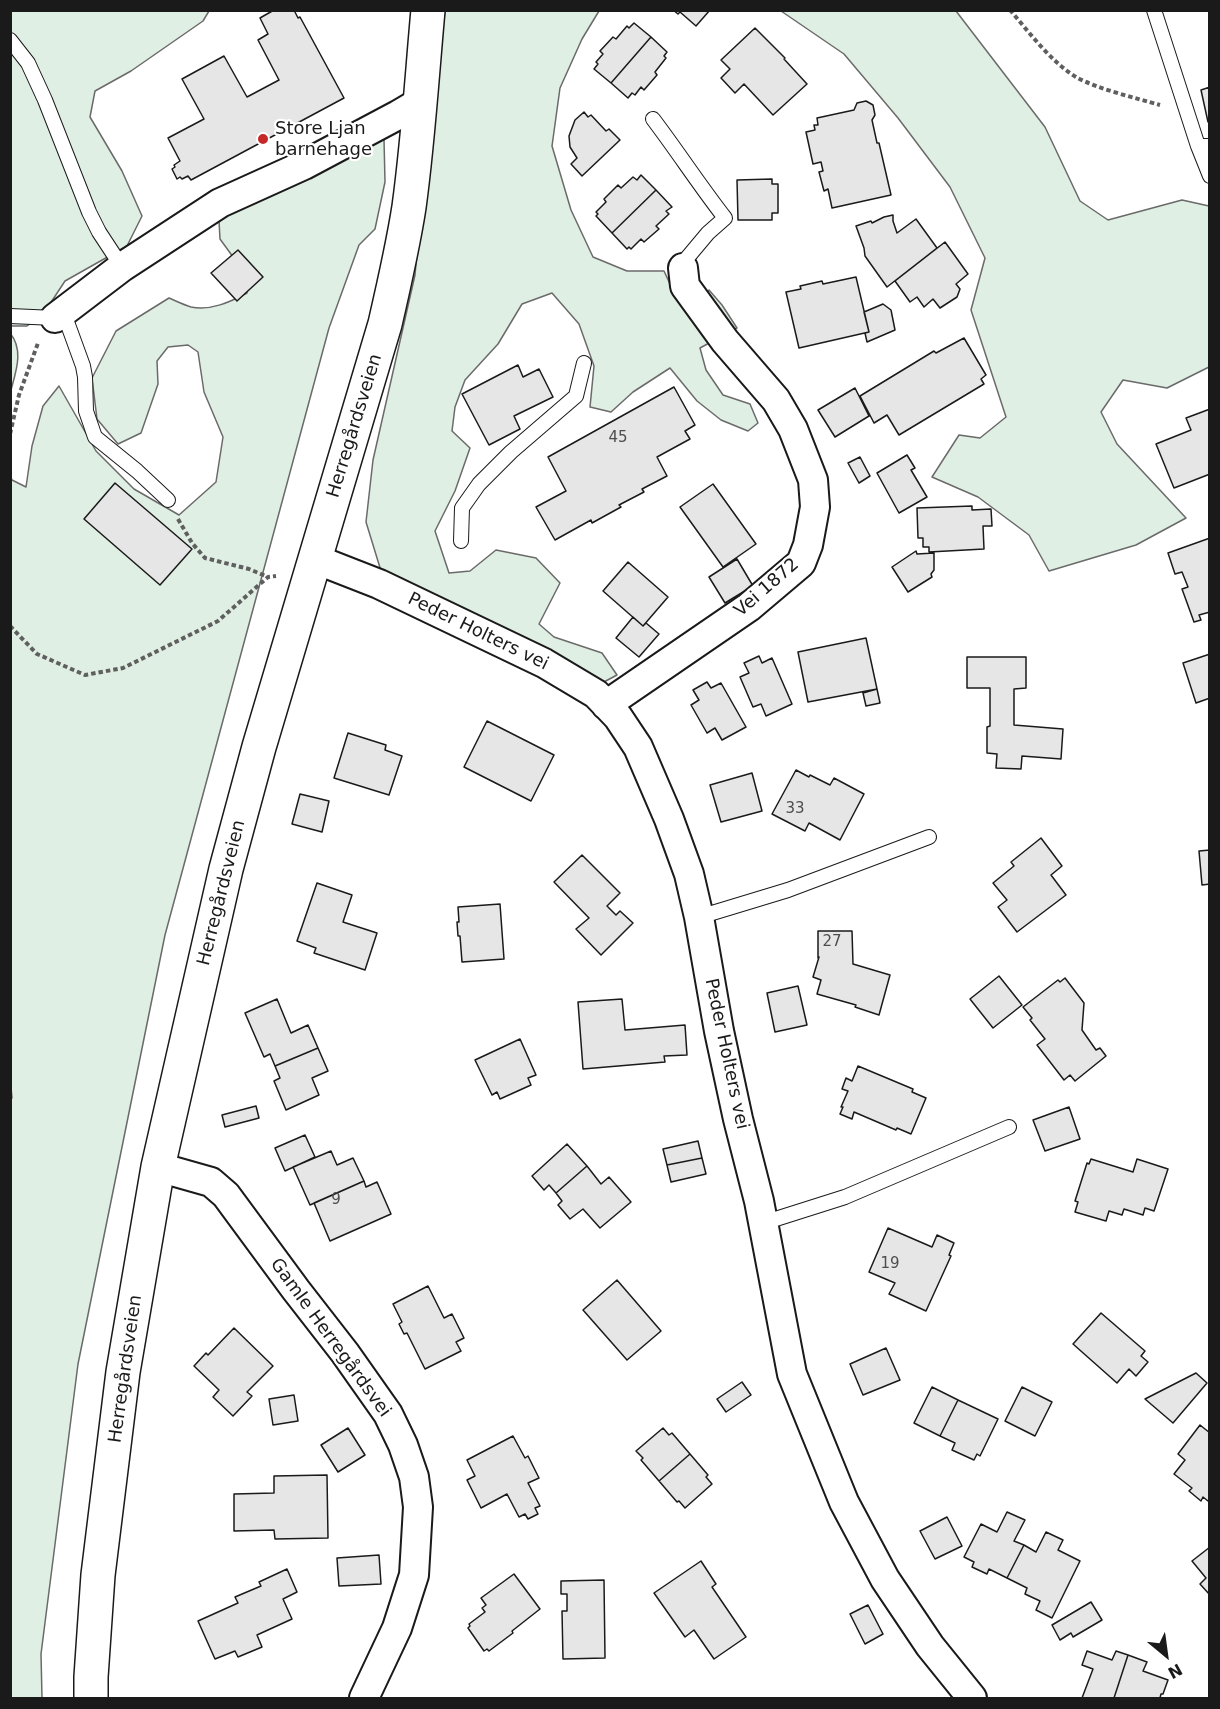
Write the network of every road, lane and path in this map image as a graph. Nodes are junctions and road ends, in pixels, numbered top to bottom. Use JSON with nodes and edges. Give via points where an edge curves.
{"nodes":[{"id":1,"x":428,"y":10,"type":"edge"},
{"id":2,"x":1010,"y":10,"type":"edge"},
{"id":3,"x":1154,"y":10,"type":"edge"},
{"id":4,"x":10,"y":40,"type":"edge"},
{"id":5,"x":420,"y":102,"type":"junction"},
{"id":6,"x":1187,"y":113,"type":"junction"},
{"id":7,"x":653,"y":119,"type":"dead end"},
{"id":8,"x":1204,"y":146,"type":"edge"},
{"id":9,"x":1209,"y":176,"type":"edge"},
{"id":10,"x":122,"y":267,"type":"junction"},
{"id":11,"x":683,"y":268,"type":"joint"},
{"id":12,"x":59,"y":315,"type":"junction"},
{"id":13,"x":10,"y":316,"type":"edge"},
{"id":14,"x":584,"y":363,"type":"dead end"},
{"id":15,"x":10,"y":434,"type":"edge"},
{"id":16,"x":168,"y":500,"type":"joint"},
{"id":17,"x":461,"y":541,"type":"dead end"},
{"id":18,"x":313,"y":564,"type":"junction"},
{"id":19,"x":268,"y":577,"type":"junction"},
{"id":20,"x":10,"y":626,"type":"edge"},
{"id":21,"x":606,"y":705,"type":"junction"},
{"id":22,"x":929,"y":837,"type":"dead end"},
{"id":23,"x":699,"y":917,"type":"junction"},
{"id":24,"x":1009,"y":1126,"type":"dead end"},
{"id":25,"x":158,"y":1167,"type":"junction"},
{"id":26,"x":763,"y":1223,"type":"junction"},
{"id":27,"x":91,"y":1698,"type":"edge"},
{"id":28,"x":364,"y":1698,"type":"edge"},
{"id":29,"x":972,"y":1698,"type":"edge"}],
"edges":[{"from":1,"to":5,"type":"street","name":"Herregårdsveien"},
{"from":2,"to":6,"type":"path","via":[[1048,53],[1076,77]]},
{"from":3,"to":6,"type":"lane"},
{"from":4,"to":10,"type":"lane","via":[[28,63],[99,232]]},
{"from":5,"to":10,"type":"street","via":[[303,165],[220,203]]},
{"from":5,"to":18,"type":"street","name":"Herregårdsveien","via":[[409,207],[387,313]]},
{"from":6,"to":8,"type":"lane"},
{"from":7,"to":11,"type":"lane","via":[[725,218],[708,233],[682,264]]},
{"from":8,"to":9,"type":"lane"},
{"from":10,"to":12,"type":"street"},
{"from":11,"to":21,"type":"street","name":"Vei 1872","via":[[686,285],[725,341],[776,400],[793,429],[813,480],[815,507],[801,563],[749,607]]},
{"from":12,"to":13,"type":"lane"},
{"from":12,"to":15,"type":"path","via":[[36,346]]},
{"from":12,"to":16,"type":"lane","via":[[83,366],[86,411],[95,437]]},
{"from":14,"to":17,"type":"lane","via":[[576,396],[479,483],[462,508]]},
{"from":16,"to":19,"type":"path","via":[[205,558]]},
{"from":18,"to":19,"type":"path"},
{"from":18,"to":21,"type":"street","name":"Peder Holters vei","via":[[379,584],[544,663],[596,694]]},
{"from":18,"to":25,"type":"street","name":"Herregårdsveien","via":[[226,869]]},
{"from":19,"to":20,"type":"path","via":[[218,621],[123,668],[95,674],[85,675],[37,654]]},
{"from":21,"to":23,"type":"street","name":"Peder Holters vei","via":[[638,747],[677,838]]},
{"from":22,"to":23,"type":"lane","via":[[788,890]]},
{"from":23,"to":26,"type":"street","name":"Peder Holters vei","via":[[719,1031]]},
{"from":24,"to":26,"type":"lane","via":[[845,1197]]},
{"from":25,"to":27,"type":"street","name":"Herregårdsveien","via":[[123,1372],[98,1575]]},
{"from":25,"to":28,"type":"street","name":"Gamle Herregårdsvei","via":[[211,1182],[226,1195],[345,1353],[403,1445],[414,1477],[418,1506],[414,1575],[397,1628]]},
{"from":26,"to":29,"type":"street","name":"Peder Holters vei","via":[[792,1374],[844,1502],[885,1579],[930,1646]]}]}
